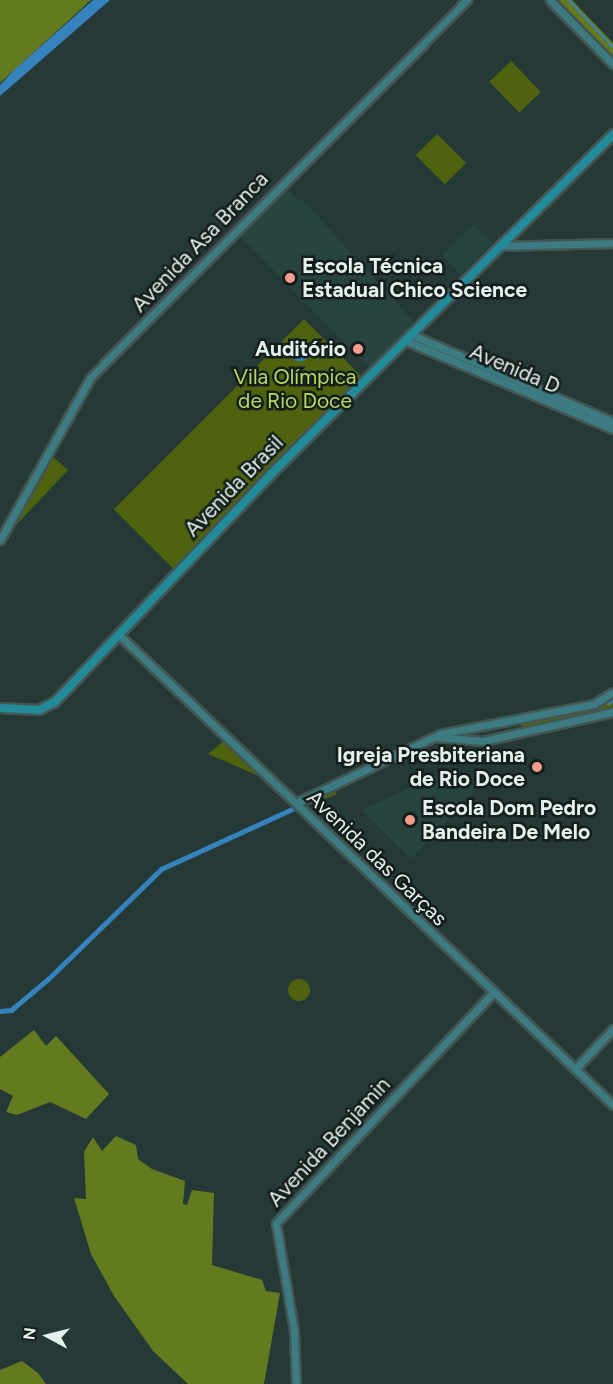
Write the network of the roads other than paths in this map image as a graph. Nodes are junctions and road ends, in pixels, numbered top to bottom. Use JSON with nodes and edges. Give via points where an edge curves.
{"nodes":[{"id":1,"x":467,"y":0,"type":"edge"},
{"id":2,"x":550,"y":0,"type":"edge"},
{"id":3,"x":613,"y":64,"type":"edge"},
{"id":4,"x":613,"y":134,"type":"edge"},
{"id":5,"x":515,"y":229,"type":"junction"},
{"id":6,"x":613,"y":243,"type":"edge"},
{"id":7,"x":498,"y":246,"type":"junction"},
{"id":8,"x":520,"y":246,"type":"junction"},
{"id":9,"x":407,"y":337,"type":"junction"},
{"id":10,"x":591,"y":416,"type":"junction"},
{"id":11,"x":613,"y":422,"type":"edge"},
{"id":12,"x":613,"y":429,"type":"edge"},
{"id":13,"x":0,"y":540,"type":"edge"},
{"id":14,"x":118,"y":634,"type":"junction"},
{"id":15,"x":613,"y":692,"type":"edge"},
{"id":16,"x":0,"y":708,"type":"edge"},
{"id":17,"x":613,"y":712,"type":"edge"},
{"id":18,"x":491,"y":726,"type":"junction"},
{"id":19,"x":468,"y":732,"type":"junction"},
{"id":20,"x":434,"y":736,"type":"junction"},
{"id":21,"x":450,"y":739,"type":"junction"},
{"id":22,"x":493,"y":739,"type":"junction"},
{"id":23,"x":296,"y":803,"type":"junction"},
{"id":24,"x":494,"y":992,"type":"junction"},
{"id":25,"x":613,"y":1029,"type":"edge"},
{"id":26,"x":575,"y":1069,"type":"junction"},
{"id":27,"x":613,"y":1105,"type":"edge"},
{"id":28,"x":296,"y":1384,"type":"edge"}],
"edges":[{"from":1,"to":13,"type":"street","name":"Avenida Asa Branca","via":[[90,378]]},
{"from":2,"to":3,"type":"street"},
{"from":4,"to":5,"type":"main road","name":"Avenida Brasil"},
{"from":5,"to":7,"type":"main road","name":"Avenida Brasil"},
{"from":5,"to":8,"type":"street"},
{"from":6,"to":8,"type":"street"},
{"from":7,"to":8,"type":"street"},
{"from":7,"to":9,"type":"main road","name":"Avenida Brasil"},
{"from":9,"to":10,"type":"street","name":"Avenida D"},
{"from":9,"to":14,"type":"main road","name":"Avenida Brasil"},
{"from":10,"to":11,"type":"street","name":"Avenida D"},
{"from":10,"to":12,"type":"street","name":"Avenida D"},
{"from":14,"to":16,"type":"main road","name":"Avenida Brasil","via":[[45,708]]},
{"from":14,"to":23,"type":"street","name":"Avenida das Garças"},
{"from":15,"to":18,"type":"street","via":[[594,704]]},
{"from":17,"to":22,"type":"street"},
{"from":18,"to":19,"type":"street"},
{"from":18,"to":22,"type":"street","via":[[498,731]]},
{"from":19,"to":20,"type":"street"},
{"from":19,"to":21,"type":"street"},
{"from":20,"to":21,"type":"street"},
{"from":20,"to":23,"type":"street"},
{"from":21,"to":22,"type":"street"},
{"from":23,"to":24,"type":"street","name":"Avenida das Garças"},
{"from":24,"to":26,"type":"street","name":"Avenida das Garças"},
{"from":24,"to":28,"type":"street","name":"Avenida Benjamin","via":[[276,1223],[294,1331]]},
{"from":25,"to":26,"type":"street"},
{"from":26,"to":27,"type":"street","name":"Avenida das Garças"}]}
